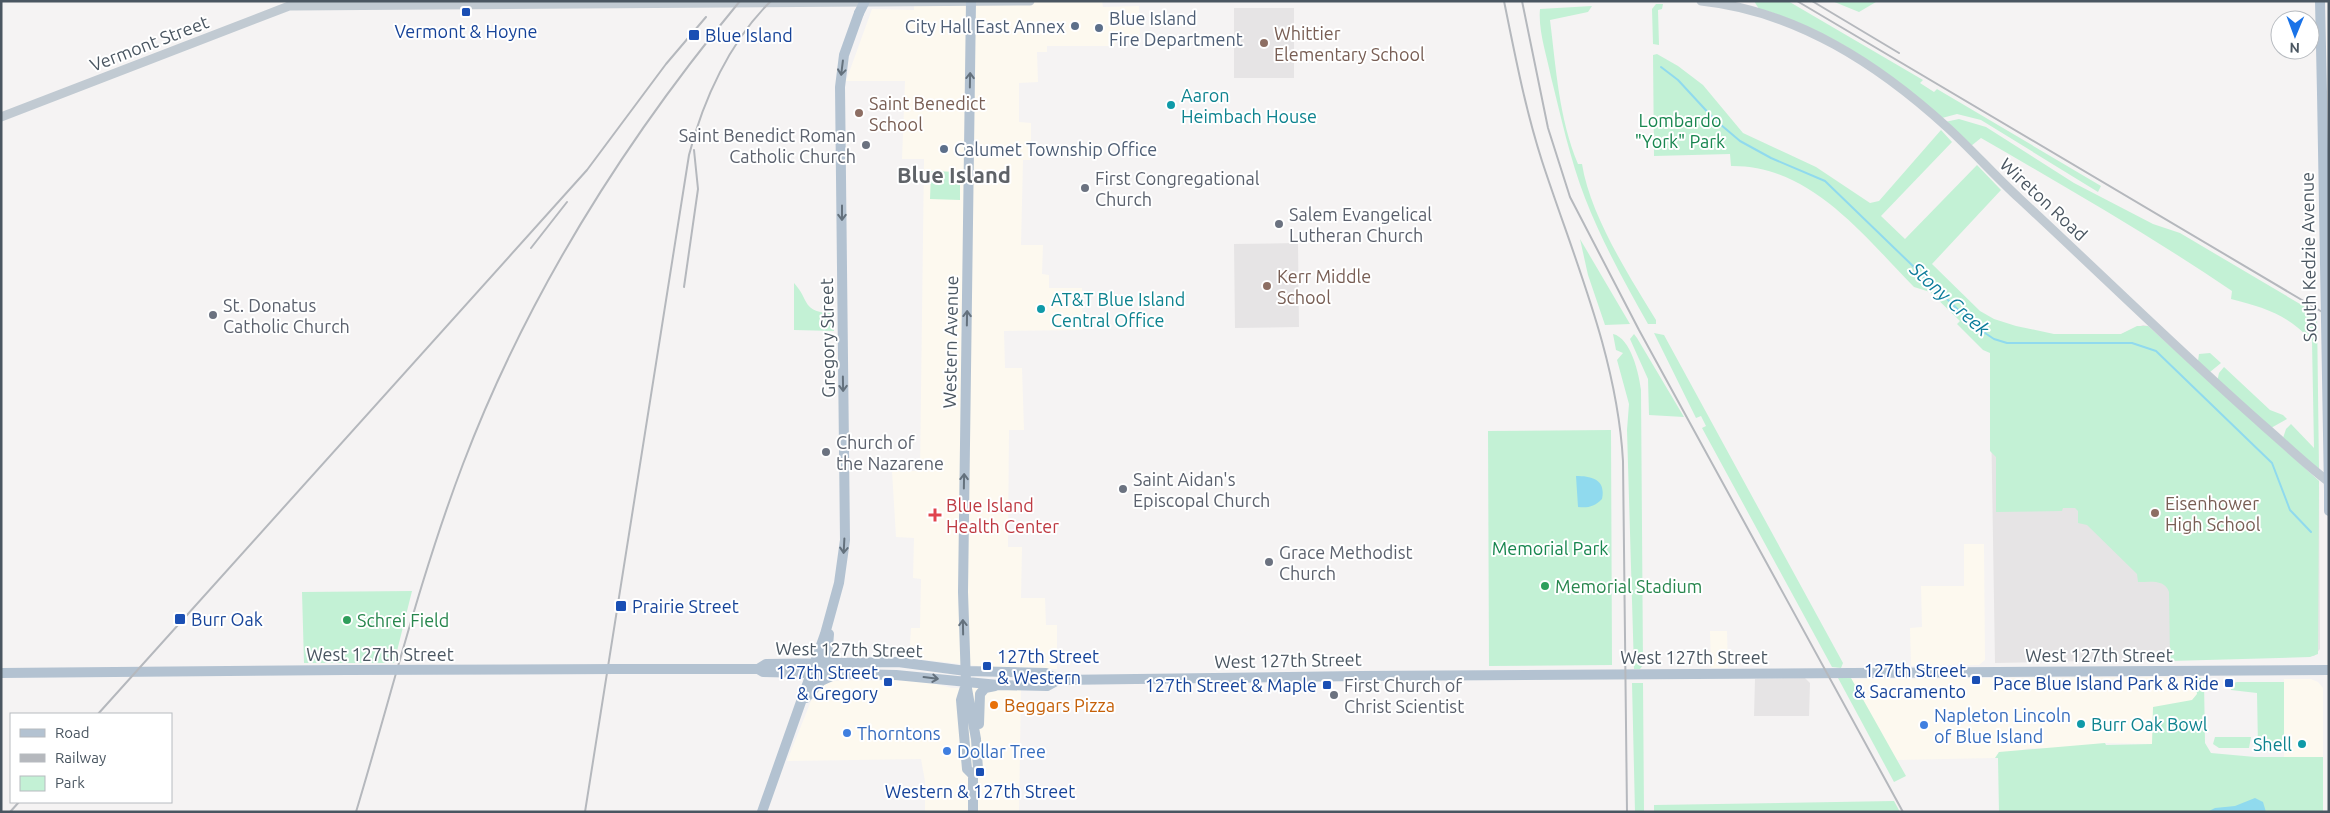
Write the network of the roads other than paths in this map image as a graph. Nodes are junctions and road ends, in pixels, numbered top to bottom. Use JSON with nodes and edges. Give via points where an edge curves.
{"nodes":[{"id":1,"x":865,"y":1,"type":"edge"},
{"id":2,"x":1030,"y":1,"type":"edge"},
{"id":3,"x":1701,"y":1,"type":"edge"},
{"id":4,"x":2320,"y":1,"type":"edge"},
{"id":5,"x":971,"y":2,"type":"edge"},
{"id":6,"x":289,"y":4,"type":"edge"},
{"id":7,"x":1746,"y":5,"type":"edge"},
{"id":8,"x":1,"y":117,"type":"edge"},
{"id":9,"x":2329,"y":482,"type":"edge"},
{"id":10,"x":2328,"y":491,"type":"edge"},
{"id":11,"x":2329,"y":511,"type":"edge"},
{"id":12,"x":829,"y":621,"type":"junction"},
{"id":13,"x":815,"y":664,"type":"junction"},
{"id":14,"x":829,"y":664,"type":"junction"},
{"id":15,"x":758,"y":669,"type":"junction"},
{"id":16,"x":2329,"y":670,"type":"edge"},
{"id":17,"x":966,"y":671,"type":"junction"},
{"id":18,"x":1,"y":673,"type":"edge"},
{"id":19,"x":836,"y":674,"type":"junction"},
{"id":20,"x":811,"y":675,"type":"junction"},
{"id":21,"x":1058,"y":680,"type":"junction"},
{"id":22,"x":966,"y":684,"type":"junction"},
{"id":23,"x":998,"y":685,"type":"junction"},
{"id":24,"x":800,"y":705,"type":"junction"},
{"id":25,"x":976,"y":739,"type":"junction"},
{"id":26,"x":972,"y":775,"type":"junction"},
{"id":27,"x":762,"y":812,"type":"edge"},
{"id":28,"x":973,"y":812,"type":"edge"}],
"edges":[{"from":1,"to":12,"type":"main road","name":"Gregory Street","one_way":true,"bridge":true,"via":[[844,54],[840,87],[845,540]]},
{"from":2,"to":5,"type":"street","name":"Vermont Street"},
{"from":3,"to":7,"type":"street","name":"Wireton Road"},
{"from":4,"to":10,"type":"main road","name":"South Kedzie Avenue","bridge":true},
{"from":5,"to":6,"type":"street","name":"Vermont Street"},
{"from":17,"to":5,"type":"main road","name":"Western Avenue","one_way":true,"via":[[963,592]]},
{"from":6,"to":8,"type":"street","name":"Vermont Street"},
{"from":7,"to":9,"type":"street","name":"Wireton Road","via":[[1838,45],[1888,78],[1948,128],[2209,378]]},
{"from":10,"to":11,"type":"main road","name":"South Kedzie Avenue"},
{"from":12,"to":13,"type":"main road","name":"Gregory Street"},
{"from":12,"to":14,"type":"main road"},
{"from":13,"to":14,"type":"main road","name":"West 127th Street"},
{"from":13,"to":15,"type":"main road","name":"West 127th Street","via":[[766,664]]},
{"from":13,"to":20,"type":"main road","name":"Gregory Street"},
{"from":14,"to":17,"type":"main road","name":"West 127th Street","via":[[898,662]]},
{"from":14,"to":19,"type":"main road"},
{"from":15,"to":18,"type":"main road","name":"West 127th Street","bridge":true},
{"from":15,"to":20,"type":"main road","name":"West 127th Street"},
{"from":16,"to":21,"type":"main road","name":"West 127th Street"},
{"from":17,"to":21,"type":"main road","name":"West 127th Street","via":[[1046,673]]},
{"from":17,"to":22,"type":"main road","name":"Western Avenue"},
{"from":19,"to":20,"type":"main road","name":"West 127th Street"},
{"from":19,"to":22,"type":"main road","name":"West 127th Street","one_way":true,"via":[[896,674]]},
{"from":19,"to":24,"type":"main road","via":[[821,681]]},
{"from":20,"to":24,"type":"main road","name":"Gregory Street"},
{"from":21,"to":23,"type":"main road","name":"West 127th Street","via":[[1047,686]]},
{"from":22,"to":23,"type":"main road","name":"West 127th Street"},
{"from":22,"to":25,"type":"main road","name":"Western Avenue"},
{"from":22,"to":26,"type":"main road","name":"Western Avenue","via":[[961,700],[967,769]]},
{"from":23,"to":25,"type":"main road","via":[[985,688],[980,694]]},
{"from":24,"to":27,"type":"main road","name":"Gregory Street"},
{"from":25,"to":26,"type":"main road","name":"Western Avenue","via":[[978,769]]},
{"from":26,"to":28,"type":"main road","name":"Western Avenue"}]}
